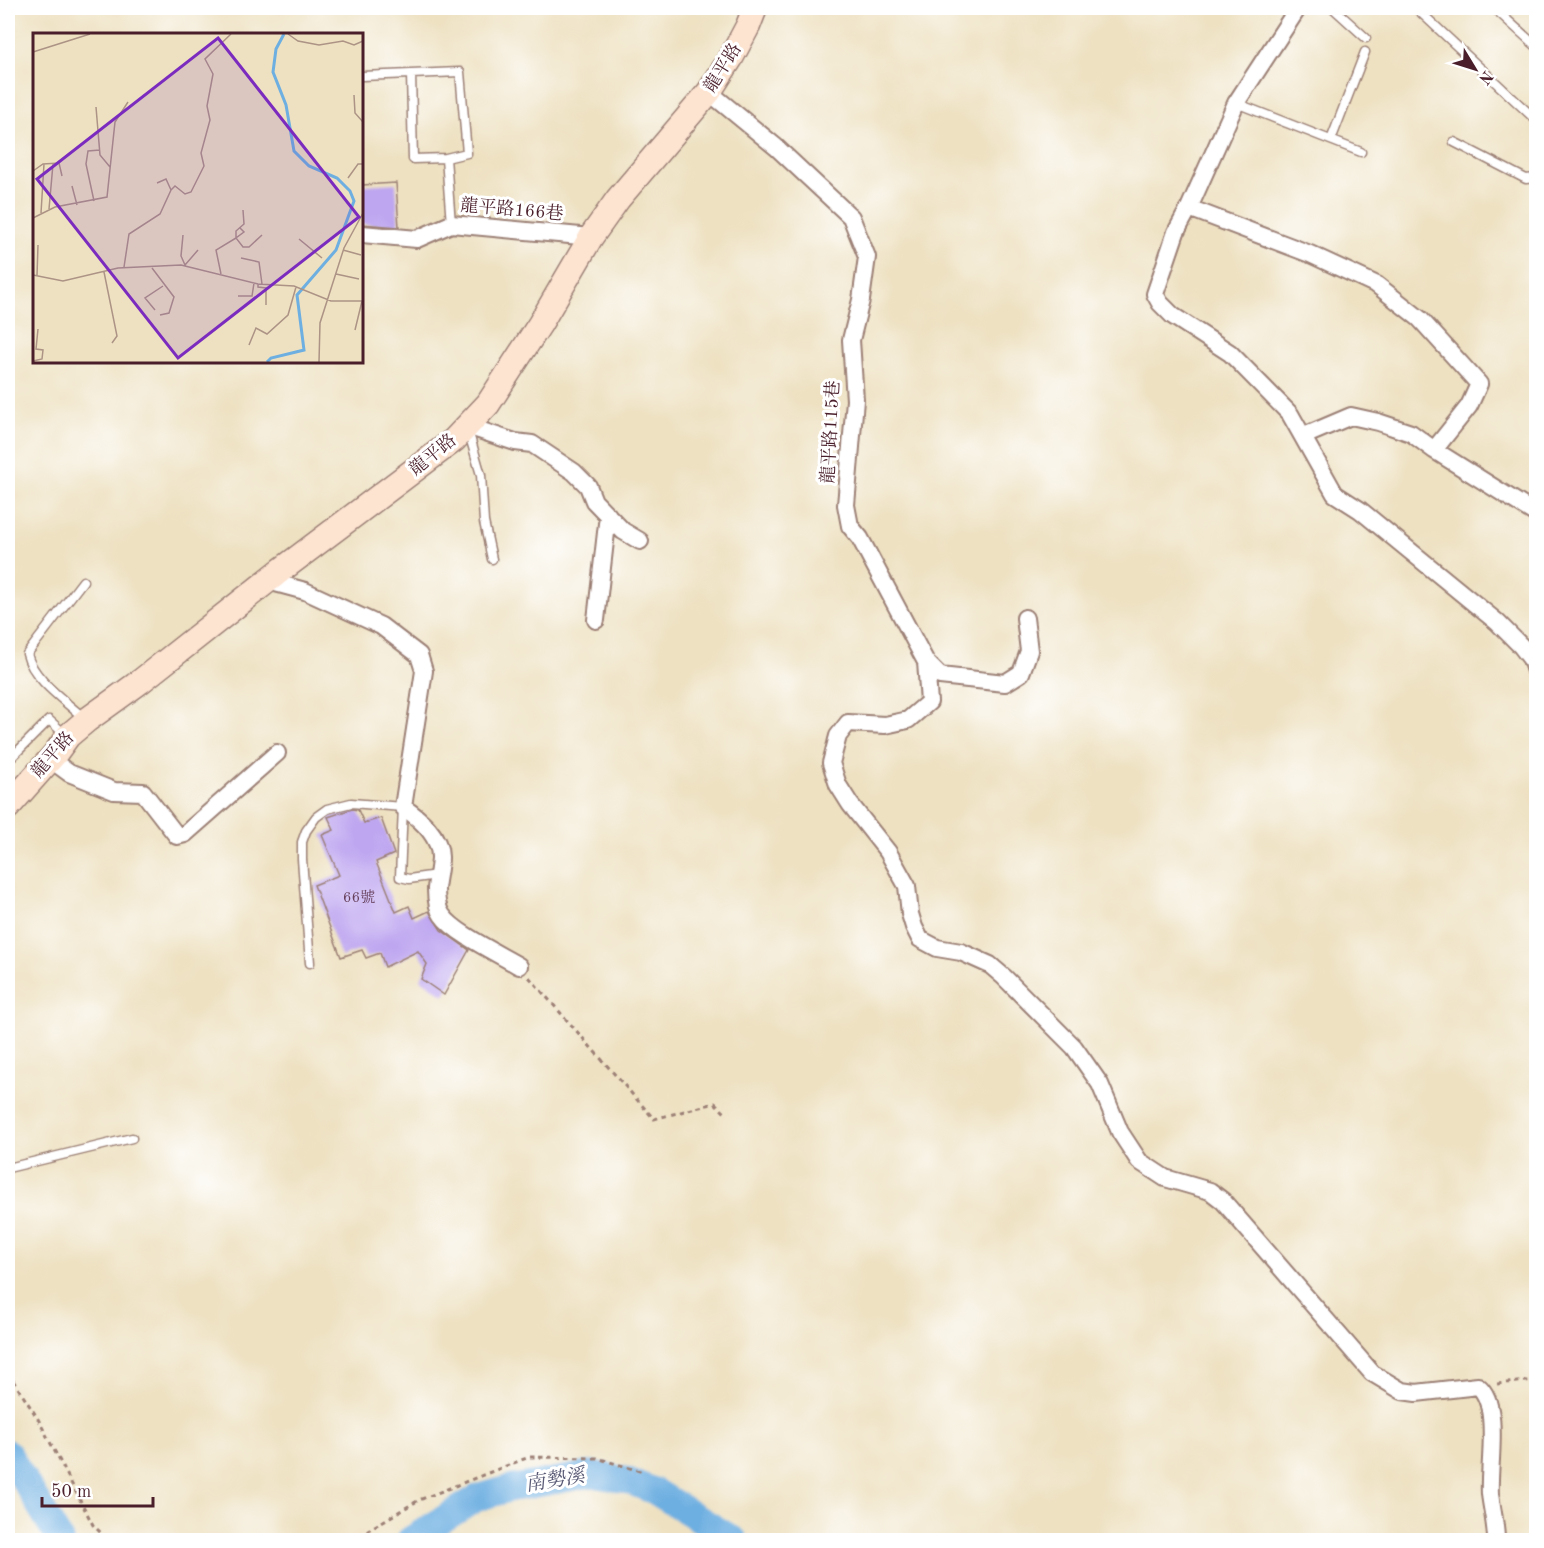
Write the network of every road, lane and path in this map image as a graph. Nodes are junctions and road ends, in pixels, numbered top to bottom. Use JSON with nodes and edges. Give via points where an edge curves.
{"nodes":[{"id":1,"x":755,"y":8,"type":"edge"},
{"id":2,"x":1298,"y":8,"type":"edge"},
{"id":3,"x":1333,"y":8,"type":"edge"},
{"id":4,"x":1416,"y":8,"type":"edge"},
{"id":5,"x":1494,"y":8,"type":"edge"},
{"id":6,"x":1366,"y":38,"type":"dead end"},
{"id":7,"x":1536,"y":46,"type":"edge"},
{"id":8,"x":1365,"y":52,"type":"dead end"},
{"id":9,"x":411,"y":74,"type":"junction"},
{"id":10,"x":363,"y":76,"type":"edge"},
{"id":11,"x":709,"y":92,"type":"junction"},
{"id":12,"x":1236,"y":103,"type":"junction"},
{"id":13,"x":1536,"y":120,"type":"edge"},
{"id":14,"x":1331,"y":140,"type":"junction"},
{"id":15,"x":1454,"y":142,"type":"dead end"},
{"id":16,"x":1361,"y":152,"type":"dead end"},
{"id":17,"x":446,"y":158,"type":"junction"},
{"id":18,"x":1536,"y":176,"type":"edge"},
{"id":19,"x":1189,"y":208,"type":"junction"},
{"id":20,"x":451,"y":224,"type":"junction"},
{"id":21,"x":363,"y":234,"type":"edge"},
{"id":22,"x":591,"y":237,"type":"junction"},
{"id":23,"x":467,"y":426,"type":"junction"},
{"id":24,"x":1304,"y":436,"type":"junction"},
{"id":25,"x":1434,"y":450,"type":"junction"},
{"id":26,"x":1536,"y":514,"type":"edge"},
{"id":27,"x":608,"y":515,"type":"junction"},
{"id":28,"x":640,"y":541,"type":"dead end"},
{"id":29,"x":492,"y":559,"type":"dead end"},
{"id":30,"x":268,"y":580,"type":"junction"},
{"id":31,"x":83,"y":581,"type":"dead end"},
{"id":32,"x":1025,"y":618,"type":"dead end"},
{"id":33,"x":596,"y":620,"type":"dead end"},
{"id":34,"x":926,"y":662,"type":"junction"},
{"id":35,"x":1536,"y":674,"type":"edge"},
{"id":36,"x":87,"y":720,"type":"junction"},
{"id":37,"x":68,"y":736,"type":"junction"},
{"id":38,"x":277,"y":753,"type":"dead end"},
{"id":39,"x":50,"y":759,"type":"junction"},
{"id":40,"x":8,"y":761,"type":"edge"},
{"id":41,"x":8,"y":807,"type":"edge"},
{"id":42,"x":403,"y":807,"type":"junction"},
{"id":43,"x":437,"y":875,"type":"junction"},
{"id":44,"x":310,"y":963,"type":"dead end"},
{"id":45,"x":519,"y":966,"type":"joint"},
{"id":46,"x":727,"y":1114,"type":"dead end"},
{"id":47,"x":132,"y":1138,"type":"dead end"},
{"id":48,"x":8,"y":1168,"type":"edge"},
{"id":49,"x":8,"y":1373,"type":"edge"},
{"id":50,"x":1536,"y":1380,"type":"edge"},
{"id":51,"x":1478,"y":1386,"type":"junction"},
{"id":52,"x":643,"y":1472,"type":"dead end"},
{"id":53,"x":108,"y":1540,"type":"edge"},
{"id":54,"x":351,"y":1540,"type":"edge"},
{"id":55,"x":1496,"y":1540,"type":"edge"}],
"edges":[{"from":1,"to":11,"type":"street","name":"龍平路"},
{"from":2,"to":12,"type":"street"},
{"from":3,"to":6,"type":"lane"},
{"from":4,"to":13,"type":"lane"},
{"from":5,"to":7,"type":"lane"},
{"from":8,"to":14,"type":"lane"},
{"from":9,"to":10,"type":"lane"},
{"from":9,"to":17,"type":"lane","via":[[413,159]]},
{"from":9,"to":17,"type":"lane","via":[[460,72],[467,153]]},
{"from":11,"to":22,"type":"street","name":"龍平路","via":[[618,199]]},
{"from":11,"to":34,"type":"street","name":"龍平路115巷","via":[[851,217],[867,258],[851,340],[855,399],[846,505],[850,526]]},
{"from":12,"to":14,"type":"lane"},
{"from":12,"to":19,"type":"street"},
{"from":14,"to":16,"type":"lane"},
{"from":15,"to":18,"type":"lane","via":[[1526,178]]},
{"from":17,"to":20,"type":"lane"},
{"from":19,"to":24,"type":"street","via":[[1176,232],[1155,294],[1173,316],[1230,353],[1290,414]]},
{"from":19,"to":25,"type":"street","via":[[1310,254],[1377,285],[1420,319],[1479,384],[1468,406]]},
{"from":20,"to":21,"type":"street","name":"龍平路166巷","via":[[417,239]]},
{"from":20,"to":22,"type":"street","name":"龍平路166巷"},
{"from":22,"to":23,"type":"street","name":"龍平路","via":[[488,404]]},
{"from":23,"to":27,"type":"street","via":[[532,444],[574,472]]},
{"from":23,"to":29,"type":"lane","via":[[481,475],[484,522]]},
{"from":23,"to":30,"type":"street","name":"龍平路","via":[[436,454]]},
{"from":24,"to":25,"type":"street","via":[[1351,416],[1411,433]]},
{"from":24,"to":35,"type":"street","via":[[1335,494],[1497,622],[1531,659]]},
{"from":25,"to":26,"type":"street"},
{"from":27,"to":28,"type":"street"},
{"from":27,"to":33,"type":"street"},
{"from":30,"to":36,"type":"street","name":"龍平路"},
{"from":30,"to":42,"type":"street","via":[[305,591],[381,626],[419,655],[424,671]]},
{"from":31,"to":36,"type":"lane","via":[[27,654],[38,676]]},
{"from":32,"to":34,"type":"street","name":"龍平路115巷","via":[[1029,651],[1021,673],[1005,683],[940,676]]},
{"from":34,"to":51,"type":"street","via":[[929,702],[908,720],[885,725],[848,723],[838,736],[831,764],[838,785],[888,852],[907,886],[910,914],[920,939],[990,965],[1004,977],[1074,1047],[1100,1084],[1120,1132],[1139,1161],[1166,1178],[1210,1191],[1223,1201],[1372,1373],[1402,1391],[1416,1394]]},
{"from":36,"to":37,"type":"street","name":"龍平路"},
{"from":37,"to":39,"type":"street","name":"龍平路"},
{"from":37,"to":40,"type":"lane","via":[[49,720]]},
{"from":38,"to":39,"type":"street","via":[[185,834],[177,836],[142,792],[114,791],[69,773]]},
{"from":39,"to":41,"type":"street","name":"龍平路"},
{"from":42,"to":43,"type":"street","via":[[419,818],[435,838],[441,856]]},
{"from":42,"to":43,"type":"lane","via":[[400,877]]},
{"from":42,"to":44,"type":"lane","via":[[351,803],[327,808],[306,831],[302,859]]},
{"from":43,"to":45,"type":"street","via":[[436,897],[441,914],[450,925]]},
{"from":45,"to":46,"type":"path","via":[[654,1119],[715,1103]]},
{"from":47,"to":48,"type":"lane"},
{"from":49,"to":53,"type":"path","via":[[37,1417],[93,1525]]},
{"from":50,"to":51,"type":"path"},
{"from":51,"to":55,"type":"street","via":[[1485,1391],[1491,1410],[1490,1493]]},
{"from":52,"to":54,"type":"path","via":[[597,1458],[528,1457],[419,1500]]}]}
